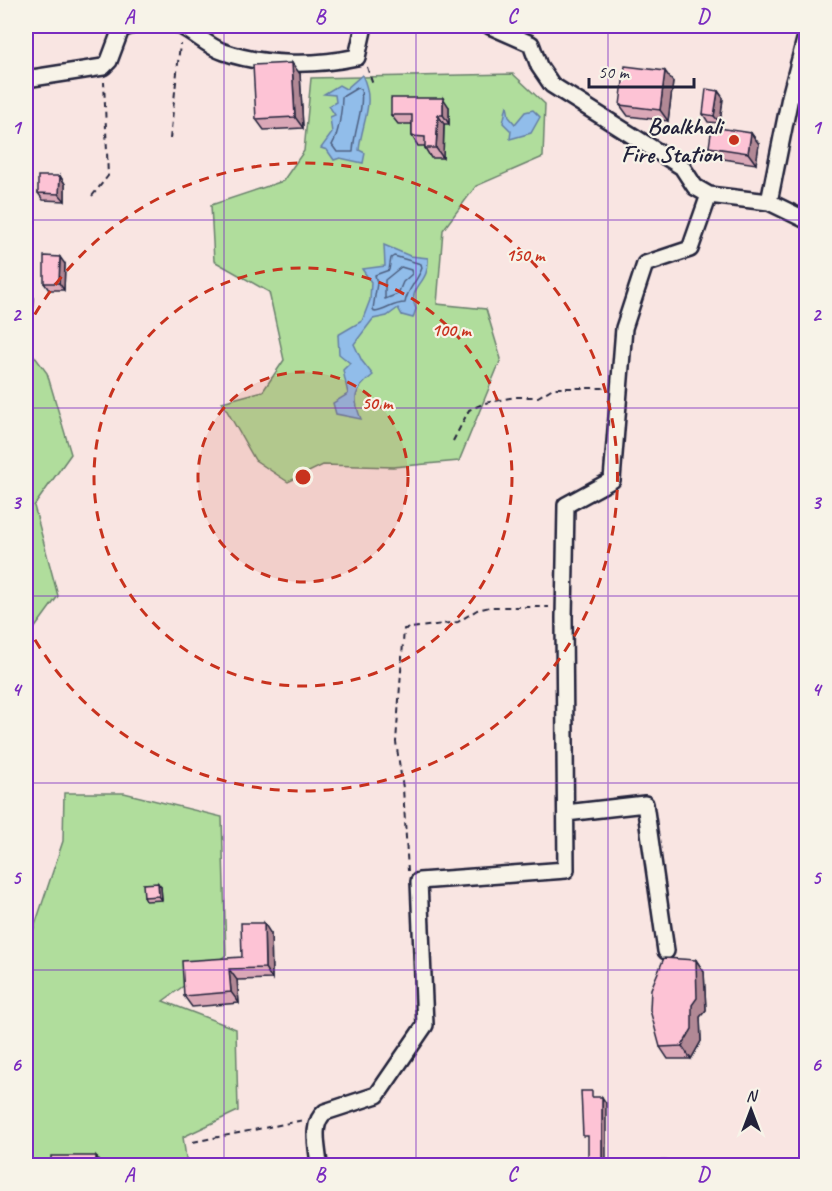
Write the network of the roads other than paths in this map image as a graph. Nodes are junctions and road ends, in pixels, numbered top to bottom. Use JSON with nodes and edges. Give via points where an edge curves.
{"nodes":[{"id":1,"x":130,"y":26,"type":"edge"},
{"id":2,"x":182,"y":26,"type":"edge"},
{"id":3,"x":364,"y":26,"type":"edge"},
{"id":4,"x":490,"y":26,"type":"edge"},
{"id":5,"x":807,"y":36,"type":"edge"},
{"id":6,"x":26,"y":80,"type":"edge"},
{"id":7,"x":710,"y":195,"type":"junction"},
{"id":8,"x":769,"y":202,"type":"junction"},
{"id":9,"x":807,"y":220,"type":"edge"},
{"id":10,"x":566,"y":813,"type":"junction"},
{"id":11,"x":666,"y":951,"type":"dead end"},
{"id":12,"x":319,"y":1166,"type":"edge"}],
"edges":[{"from":1,"to":6,"type":"street","via":[[121,29],[104,67]]},
{"from":2,"to":3,"type":"street","via":[[222,52],[260,61],[336,62],[357,57]]},
{"from":4,"to":7,"type":"street","via":[[531,44],[552,85],[682,167],[695,187]]},
{"from":5,"to":8,"type":"street"},
{"from":7,"to":8,"type":"street"},
{"from":7,"to":10,"type":"street","via":[[690,249],[645,264],[624,328],[612,480],[566,505]]},
{"from":8,"to":9,"type":"street"},
{"from":10,"to":11,"type":"street","via":[[645,804]]},
{"from":10,"to":12,"type":"street","via":[[566,870],[419,881],[425,1024],[377,1095],[325,1112],[318,1118]]}]}
